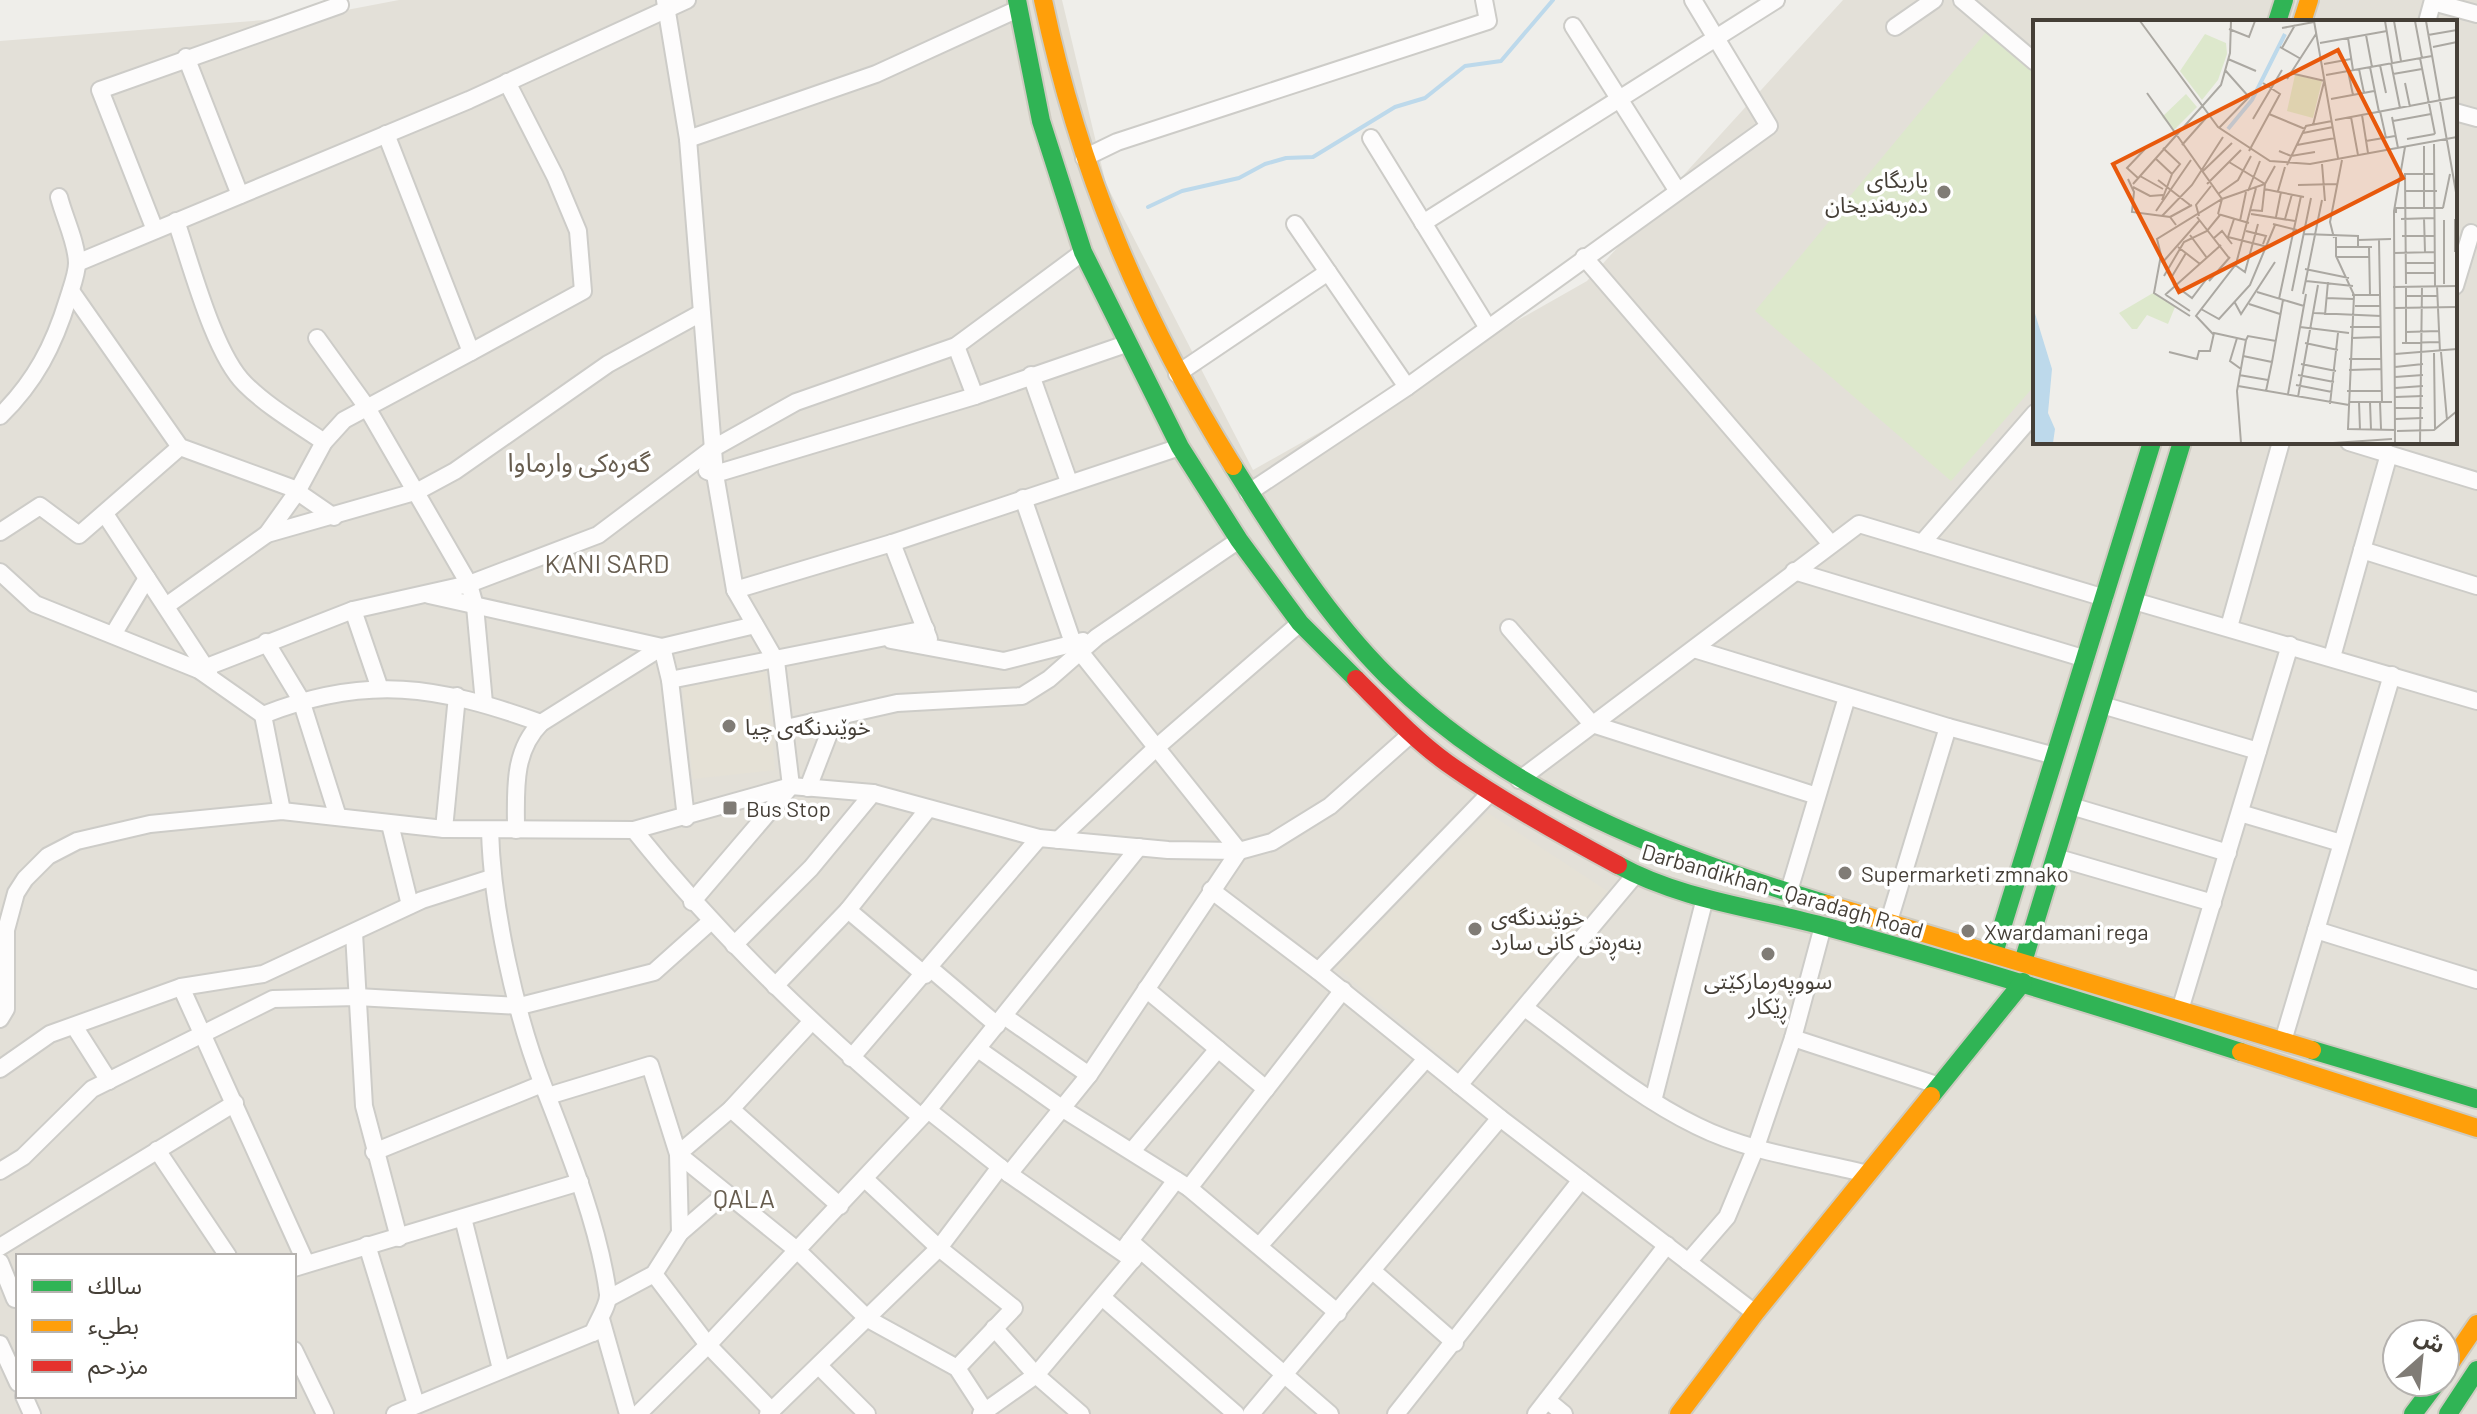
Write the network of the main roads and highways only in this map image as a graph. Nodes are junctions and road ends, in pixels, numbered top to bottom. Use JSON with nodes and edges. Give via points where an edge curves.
{"nodes":[{"id":1,"x":1043,"y":0,"type":"edge"},
{"id":2,"x":2284,"y":0,"type":"edge"},
{"id":3,"x":2309,"y":0,"type":"edge"},
{"id":4,"x":1018,"y":5,"type":"edge"},
{"id":5,"x":2278,"y":20,"type":"edge"},
{"id":6,"x":2303,"y":20,"type":"edge"},
{"id":7,"x":1168,"y":356,"type":"junction"},
{"id":8,"x":1139,"y":364,"type":"junction"},
{"id":9,"x":1181,"y":382,"type":"junction"},
{"id":10,"x":1158,"y":402,"type":"junction"},
{"id":11,"x":2151,"y":444,"type":"edge"},
{"id":12,"x":2181,"y":444,"type":"edge"},
{"id":13,"x":2137,"y":491,"type":"junction"},
{"id":14,"x":2165,"y":499,"type":"junction"},
{"id":15,"x":1726,"y":874,"type":"junction"},
{"id":16,"x":1711,"y":899,"type":"junction"},
{"id":17,"x":1994,"y":953,"type":"junction"},
{"id":18,"x":2023,"y":962,"type":"junction"},
{"id":19,"x":2023,"y":982,"type":"junction"},
{"id":20,"x":2477,"y":1099,"type":"edge"},
{"id":21,"x":2477,"y":1128,"type":"edge"},
{"id":22,"x":2477,"y":1324,"type":"edge"},
{"id":23,"x":2461,"y":1348,"type":"edge"},
{"id":24,"x":2477,"y":1370,"type":"edge"},
{"id":25,"x":1679,"y":1414,"type":"edge"},
{"id":26,"x":2448,"y":1414,"type":"edge"}],
"edges":[{"from":1,"to":7,"type":"main road","name":"Darbandikhan - Qaradagh Road","via":[[1084,158],[1119,254]]},
{"from":2,"to":5,"type":"main road"},
{"from":3,"to":6,"type":"main road"},
{"from":4,"to":8,"type":"main road","name":"Darbandikhan - Qaradagh Road","via":[[1041,121],[1083,252]]},
{"from":7,"to":8,"type":"main road","via":[[1156,369]]},
{"from":7,"to":9,"type":"main road","name":"Darbandikhan - Qaradagh Road"},
{"from":8,"to":10,"type":"main road","name":"Darbandikhan - Qaradagh Road"},
{"from":9,"to":10,"type":"main road"},
{"from":9,"to":15,"type":"main road","name":"Darbandikhan - Qaradagh Road","via":[[1248,493],[1384,674],[1519,780],[1644,845]]},
{"from":10,"to":16,"type":"main road","name":"Darbandikhan - Qaradagh Road","via":[[1239,540],[1300,623],[1411,734],[1491,792],[1635,875]]},
{"from":11,"to":13,"type":"main road"},
{"from":12,"to":14,"type":"main road"},
{"from":13,"to":14,"type":"main road"},
{"from":13,"to":17,"type":"main road"},
{"from":14,"to":18,"type":"main road"},
{"from":15,"to":16,"type":"main road"},
{"from":15,"to":17,"type":"main road","name":"Darbandikhan - Qaradagh Road"},
{"from":16,"to":19,"type":"main road","name":"Darbandikhan - Qaradagh Road"},
{"from":17,"to":18,"type":"main road","name":"Darbandikhan - Qaradagh Road"},
{"from":18,"to":20,"type":"main road","name":"Darbandikhan - Qaradagh Road"},
{"from":19,"to":21,"type":"main road","name":"Darbandikhan - Qaradagh Road"},
{"from":19,"to":25,"type":"main road"},
{"from":22,"to":23,"type":"main road"},
{"from":24,"to":26,"type":"main road"}]}
